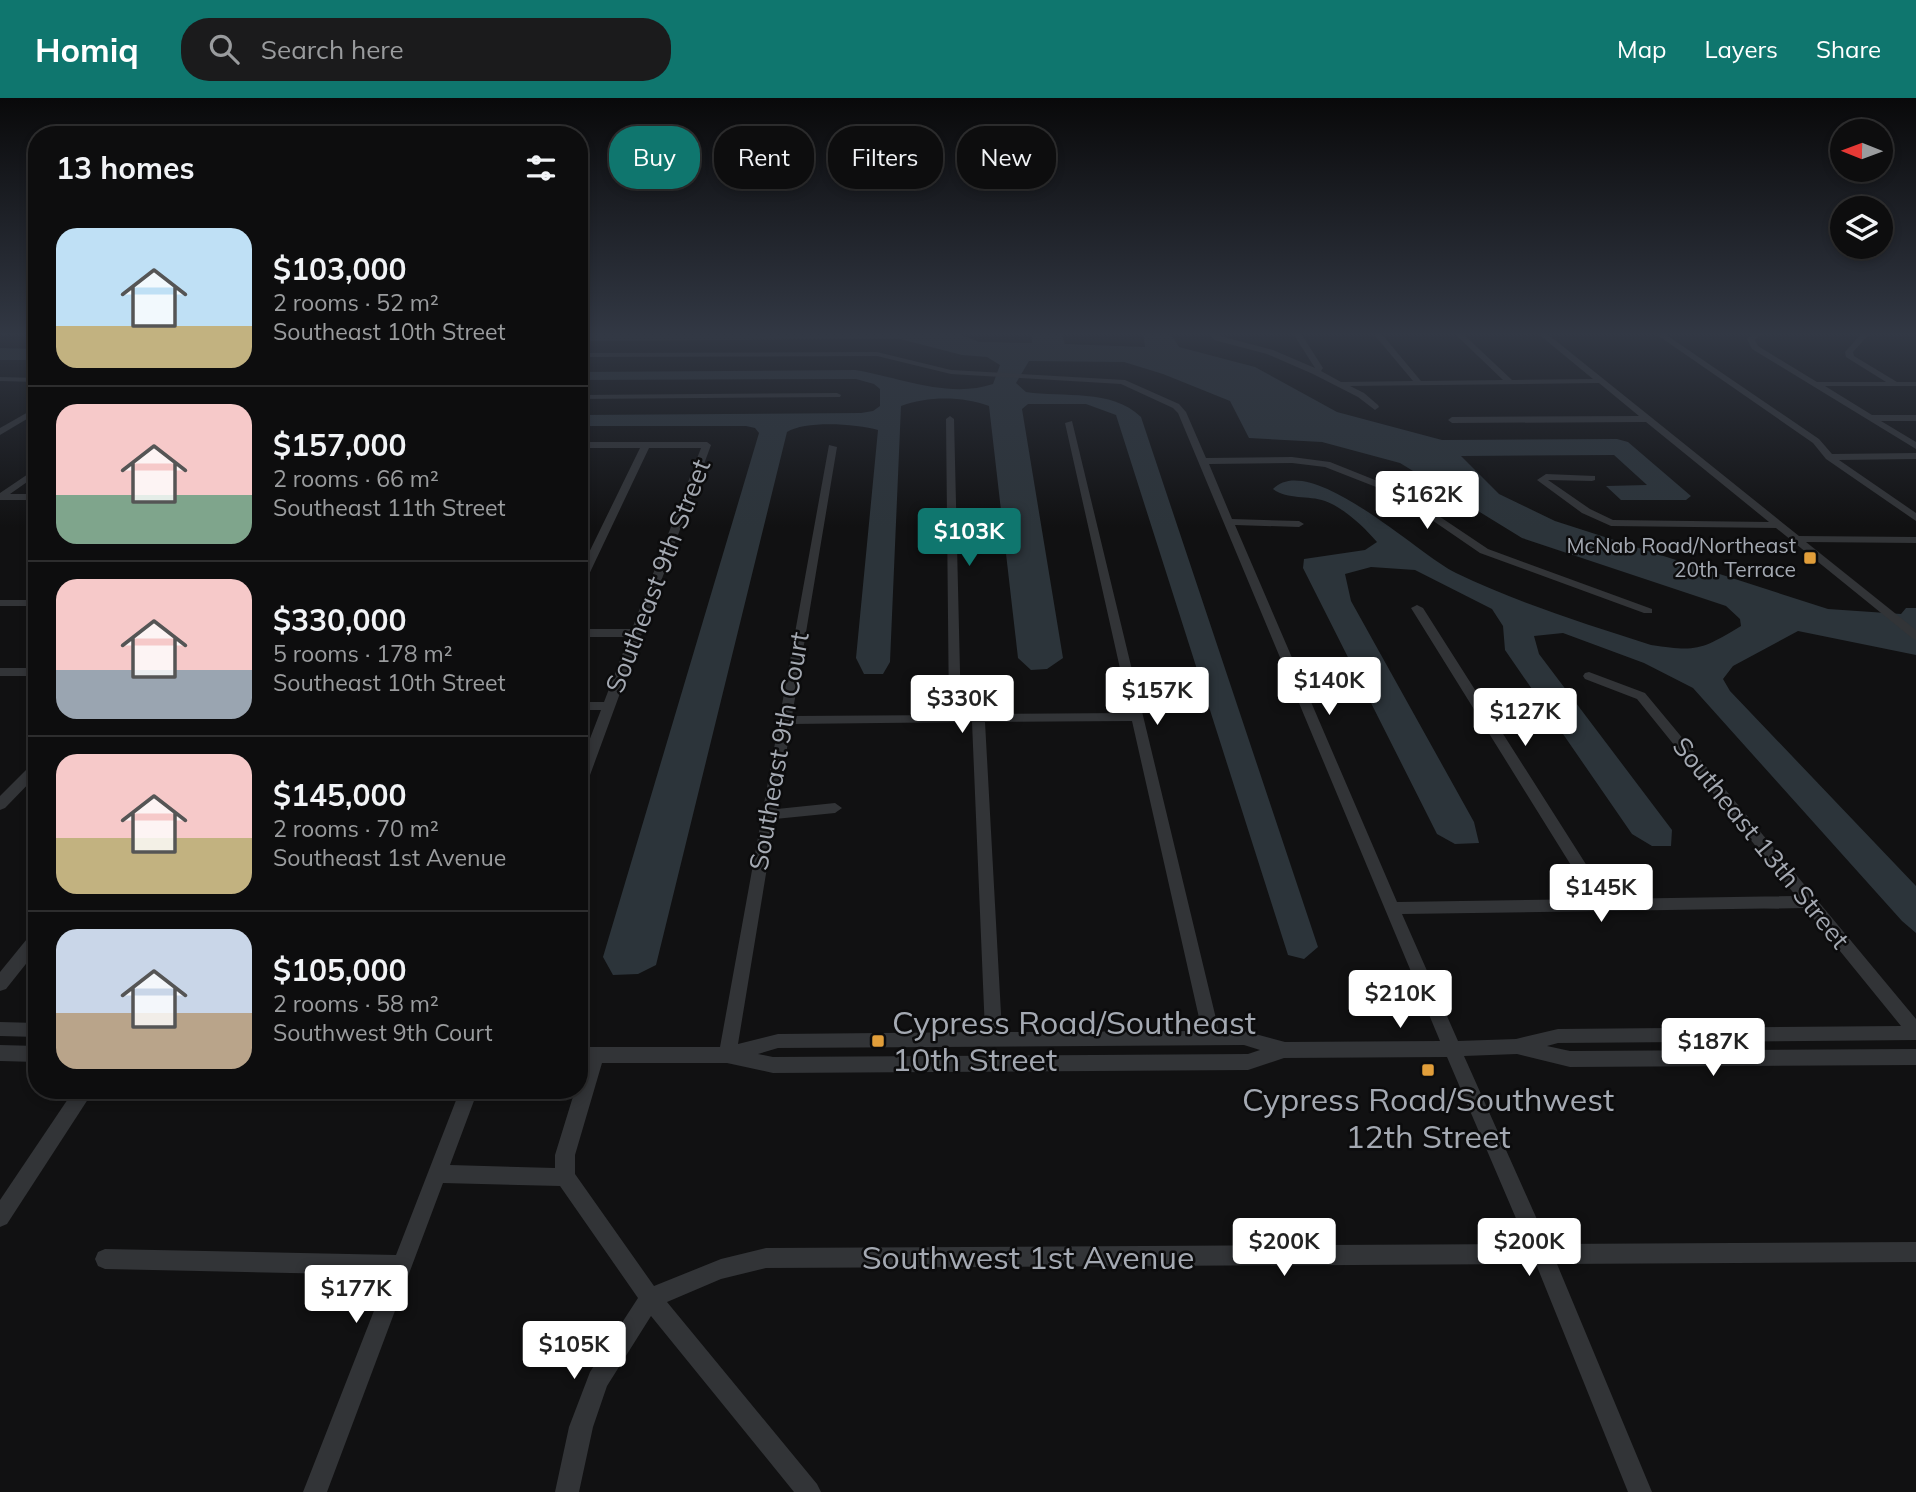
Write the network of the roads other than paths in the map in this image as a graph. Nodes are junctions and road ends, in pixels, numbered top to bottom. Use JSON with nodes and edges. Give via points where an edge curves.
{"nodes":[{"id":1,"x":1156,"y":397,"type":"edge"},
{"id":2,"x":1364,"y":397,"type":"edge"},
{"id":3,"x":1622,"y":397,"type":"edge"},
{"id":4,"x":1751,"y":397,"type":"edge"},
{"id":5,"x":1836,"y":397,"type":"edge"},
{"id":6,"x":1375,"y":407,"type":"dead end"},
{"id":7,"x":28,"y":415,"type":"edge"},
{"id":8,"x":6,"y":417,"type":"dead end"},
{"id":9,"x":24,"y":417,"type":"junction"},
{"id":10,"x":1871,"y":418,"type":"junction"},
{"id":11,"x":1916,"y":418,"type":"edge"},
{"id":12,"x":950,"y":419,"type":"dead end"},
{"id":13,"x":1648,"y":419,"type":"junction"},
{"id":14,"x":1452,"y":420,"type":"dead end"},
{"id":15,"x":1069,"y":423,"type":"dead end"},
{"id":16,"x":0,"y":432,"type":"edge"},
{"id":17,"x":588,"y":445,"type":"edge"},
{"id":18,"x":646,"y":445,"type":"junction"},
{"id":19,"x":1916,"y":446,"type":"edge"},
{"id":20,"x":832,"y":447,"type":"dead end"},
{"id":21,"x":1916,"y":456,"type":"edge"},
{"id":22,"x":1829,"y":457,"type":"junction"},
{"id":23,"x":1203,"y":461,"type":"junction"},
{"id":24,"x":28,"y":477,"type":"edge"},
{"id":25,"x":1592,"y":478,"type":"dead end"},
{"id":26,"x":0,"y":497,"type":"edge"},
{"id":27,"x":28,"y":497,"type":"edge"},
{"id":28,"x":1902,"y":508,"type":"junction"},
{"id":29,"x":1916,"y":508,"type":"edge"},
{"id":30,"x":1916,"y":518,"type":"edge"},
{"id":31,"x":1228,"y":522,"type":"junction"},
{"id":32,"x":1298,"y":524,"type":"dead end"},
{"id":33,"x":1780,"y":525,"type":"junction"},
{"id":34,"x":1797,"y":539,"type":"junction"},
{"id":35,"x":1916,"y":540,"type":"edge"},
{"id":36,"x":588,"y":566,"type":"edge"},
{"id":37,"x":0,"y":603,"type":"edge"},
{"id":38,"x":28,"y":603,"type":"edge"},
{"id":39,"x":1417,"y":608,"type":"dead end"},
{"id":40,"x":1648,"y":611,"type":"dead end"},
{"id":41,"x":588,"y":633,"type":"edge"},
{"id":42,"x":636,"y":633,"type":"junction"},
{"id":43,"x":1916,"y":636,"type":"edge"},
{"id":44,"x":0,"y":672,"type":"edge"},
{"id":45,"x":28,"y":672,"type":"edge"},
{"id":46,"x":1589,"y":676,"type":"dead end"},
{"id":47,"x":588,"y":706,"type":"edge"},
{"id":48,"x":609,"y":706,"type":"junction"},
{"id":49,"x":1138,"y":717,"type":"junction"},
{"id":50,"x":955,"y":718,"type":"junction"},
{"id":51,"x":978,"y":718,"type":"junction"},
{"id":52,"x":786,"y":720,"type":"junction"},
{"id":53,"x":588,"y":762,"type":"edge"},
{"id":54,"x":28,"y":776,"type":"edge"},
{"id":55,"x":0,"y":805,"type":"edge"},
{"id":56,"x":835,"y":808,"type":"dead end"},
{"id":57,"x":768,"y":816,"type":"junction"},
{"id":58,"x":1810,"y":902,"type":"junction"},
{"id":59,"x":1604,"y":905,"type":"junction"},
{"id":60,"x":1391,"y":908,"type":"junction"},
{"id":61,"x":28,"y":949,"type":"edge"},
{"id":62,"x":0,"y":984,"type":"edge"},
{"id":63,"x":0,"y":1029,"type":"edge"},
{"id":64,"x":28,"y":1030,"type":"edge"},
{"id":65,"x":1916,"y":1033,"type":"edge"},
{"id":66,"x":1212,"y":1038,"type":"junction"},
{"id":67,"x":994,"y":1040,"type":"junction"},
{"id":68,"x":1516,"y":1047,"type":"junction"},
{"id":69,"x":1452,"y":1049,"type":"junction"},
{"id":70,"x":1285,"y":1050,"type":"junction"},
{"id":71,"x":0,"y":1053,"type":"edge"},
{"id":72,"x":28,"y":1054,"type":"edge"},
{"id":73,"x":588,"y":1055,"type":"edge"},
{"id":74,"x":727,"y":1055,"type":"junction"},
{"id":75,"x":1916,"y":1057,"type":"edge"},
{"id":76,"x":80,"y":1099,"type":"edge"},
{"id":77,"x":466,"y":1099,"type":"edge"},
{"id":78,"x":577,"y":1099,"type":"edge"},
{"id":79,"x":437,"y":1174,"type":"junction"},
{"id":80,"x":565,"y":1177,"type":"junction"},
{"id":81,"x":0,"y":1217,"type":"edge"},
{"id":82,"x":1916,"y":1252,"type":"edge"},
{"id":83,"x":1543,"y":1256,"type":"junction"},
{"id":84,"x":105,"y":1259,"type":"dead end"},
{"id":85,"x":401,"y":1265,"type":"junction"},
{"id":86,"x":650,"y":1298,"type":"junction"},
{"id":87,"x":316,"y":1492,"type":"edge"},
{"id":88,"x":567,"y":1492,"type":"edge"},
{"id":89,"x":808,"y":1492,"type":"edge"},
{"id":90,"x":1640,"y":1492,"type":"edge"}],
"edges":[{"from":1,"to":23,"type":"street","via":[[1182,412]]},
{"from":2,"to":6,"type":"street"},
{"from":3,"to":13,"type":"street"},
{"from":4,"to":22,"type":"street","via":[[1815,441]]},
{"from":5,"to":10,"type":"street"},
{"from":7,"to":9,"type":"street"},
{"from":8,"to":9,"type":"street"},
{"from":9,"to":16,"type":"street"},
{"from":10,"to":11,"type":"street"},
{"from":10,"to":19,"type":"street"},
{"from":12,"to":50,"type":"street"},
{"from":13,"to":14,"type":"street"},
{"from":13,"to":33,"type":"street"},
{"from":15,"to":49,"type":"street"},
{"from":17,"to":18,"type":"street"},
{"from":18,"to":36,"type":"street"},
{"from":18,"to":42,"type":"street","name":"Southeast 9th Street","via":[[707,445]]},
{"from":20,"to":52,"type":"street","name":"Southeast 9th Court"},
{"from":21,"to":22,"type":"street"},
{"from":22,"to":28,"type":"street"},
{"from":23,"to":31,"type":"street"},
{"from":23,"to":40,"type":"street","via":[[1327,464],[1397,492],[1484,551]]},
{"from":24,"to":26,"type":"street"},
{"from":25,"to":33,"type":"street","via":[[1542,480],[1570,502],[1611,523]]},
{"from":26,"to":27,"type":"street"},
{"from":28,"to":29,"type":"street"},
{"from":28,"to":30,"type":"street"},
{"from":31,"to":32,"type":"street"},
{"from":31,"to":60,"type":"street"},
{"from":33,"to":34,"type":"street"},
{"from":34,"to":35,"type":"street"},
{"from":34,"to":43,"type":"street"},
{"from":37,"to":38,"type":"street"},
{"from":39,"to":59,"type":"street"},
{"from":41,"to":42,"type":"street"},
{"from":42,"to":48,"type":"street","name":"Southeast 9th Street"},
{"from":44,"to":45,"type":"street"},
{"from":46,"to":58,"type":"street","name":"Southeast 13th Street","via":[[1641,696]]},
{"from":47,"to":48,"type":"street"},
{"from":48,"to":53,"type":"street","name":"Southeast 9th Street"},
{"from":49,"to":51,"type":"street"},
{"from":49,"to":66,"type":"street"},
{"from":50,"to":51,"type":"street"},
{"from":50,"to":52,"type":"street"},
{"from":51,"to":67,"type":"street"},
{"from":52,"to":57,"type":"street","name":"Southeast 9th Court"},
{"from":54,"to":55,"type":"street"},
{"from":56,"to":57,"type":"street"},
{"from":57,"to":74,"type":"street","name":"Southeast 9th Court"},
{"from":58,"to":59,"type":"street"},
{"from":58,"to":65,"type":"street","name":"Southeast 13th Street"},
{"from":59,"to":60,"type":"street"},
{"from":60,"to":69,"type":"street"},
{"from":61,"to":62,"type":"street"},
{"from":63,"to":64,"type":"street"},
{"from":65,"to":68,"type":"street","via":[[1558,1036]]},
{"from":66,"to":67,"type":"street"},
{"from":66,"to":70,"type":"street","via":[[1244,1038]]},
{"from":67,"to":74,"type":"street","via":[[778,1041]]},
{"from":68,"to":69,"type":"street"},
{"from":68,"to":75,"type":"street","via":[[1570,1059]]},
{"from":69,"to":70,"type":"street"},
{"from":69,"to":83,"type":"street"},
{"from":70,"to":74,"type":"street","via":[[1248,1062],[773,1065]]},
{"from":71,"to":72,"type":"street"},
{"from":73,"to":74,"type":"street"},
{"from":76,"to":81,"type":"street"},
{"from":77,"to":79,"type":"street"},
{"from":78,"to":80,"type":"street"},
{"from":79,"to":80,"type":"street"},
{"from":79,"to":85,"type":"street"},
{"from":80,"to":86,"type":"street"},
{"from":82,"to":83,"type":"street","name":"Southwest 1st Avenue"},
{"from":83,"to":86,"type":"street","name":"Southwest 1st Avenue","via":[[766,1258],[721,1269]]},
{"from":83,"to":90,"type":"street"},
{"from":84,"to":85,"type":"street"},
{"from":85,"to":87,"type":"street"},
{"from":86,"to":88,"type":"street","via":[[597,1380]]},
{"from":86,"to":89,"type":"street"}]}
